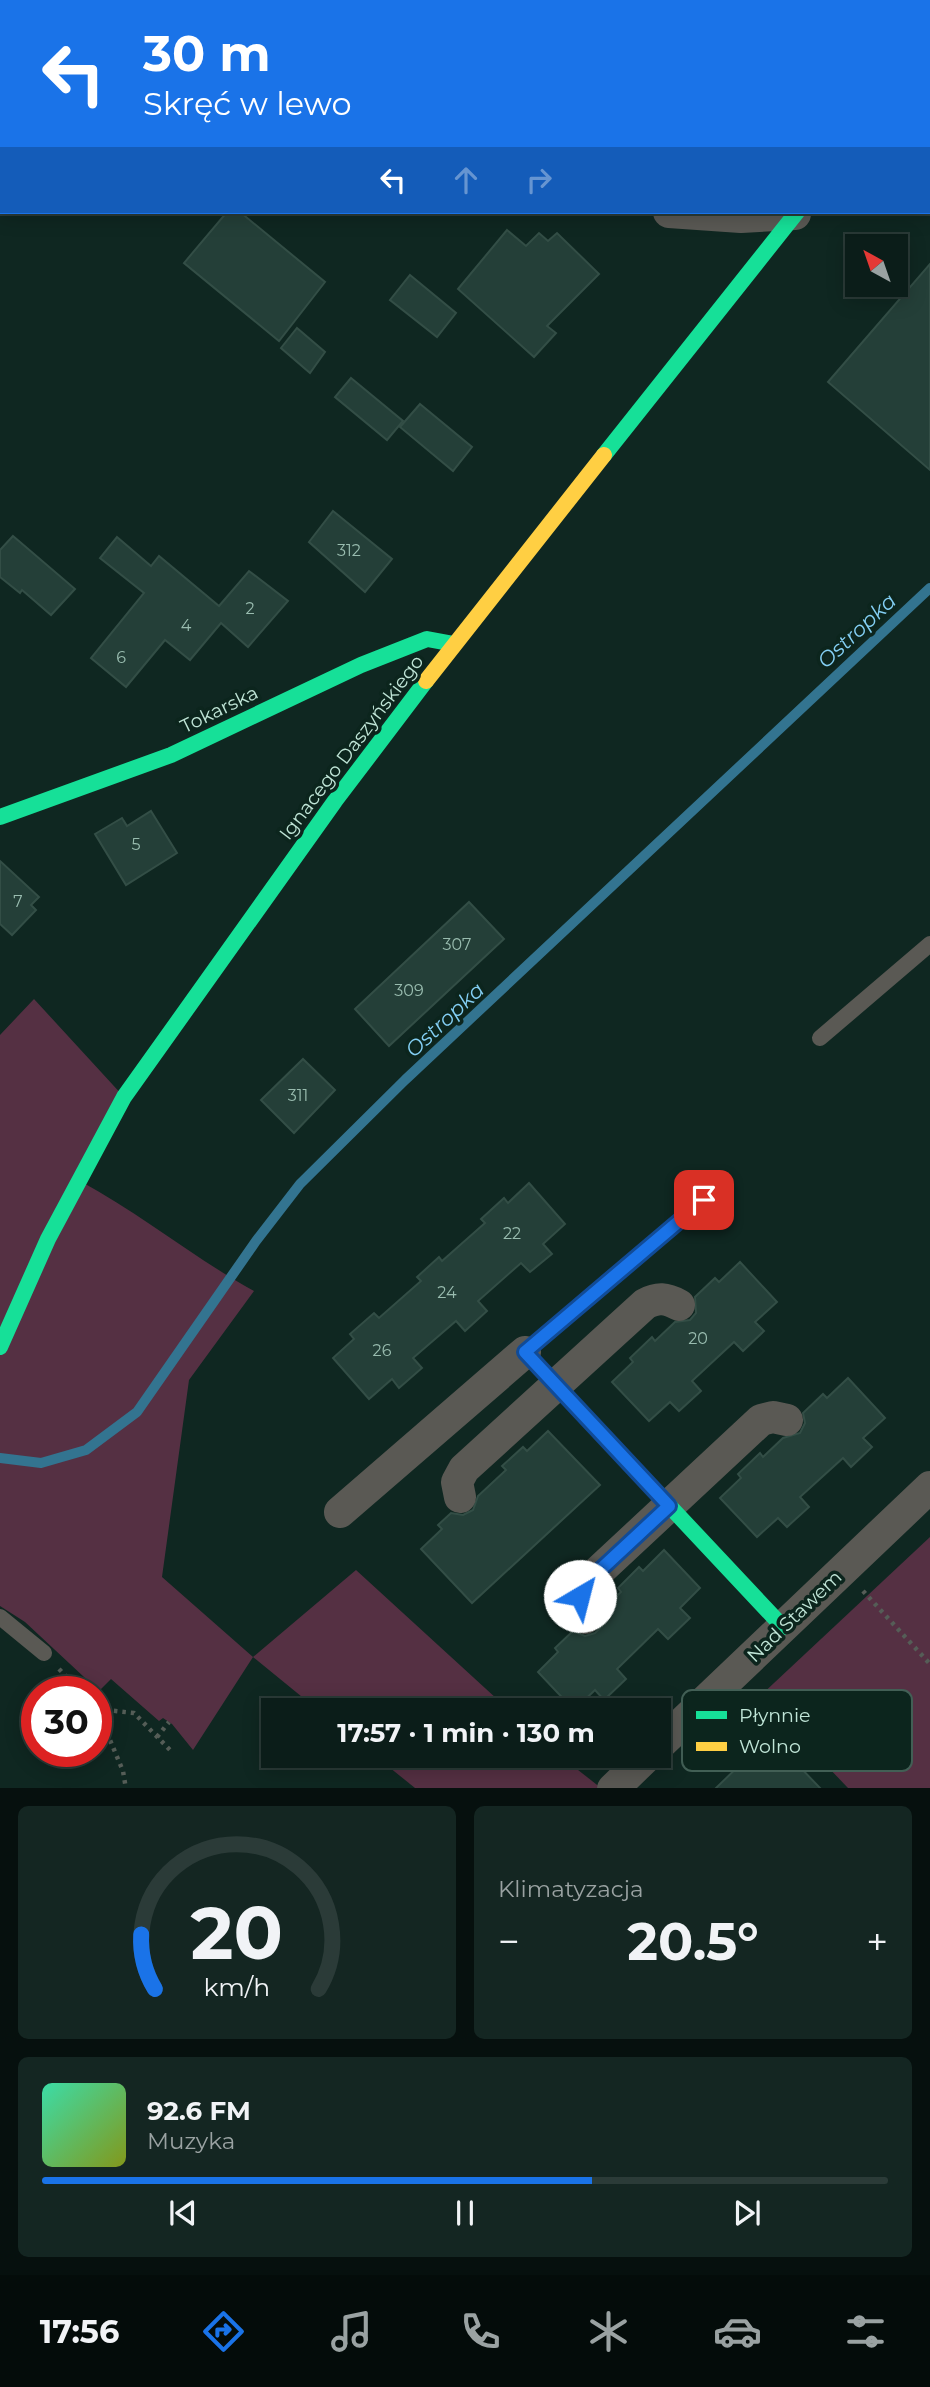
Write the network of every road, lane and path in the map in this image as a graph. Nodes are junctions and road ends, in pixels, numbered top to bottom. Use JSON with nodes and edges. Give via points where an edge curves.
{"nodes":[{"id":1,"x":698,"y":214,"type":"edge"},
{"id":2,"x":782,"y":214,"type":"edge"},
{"id":3,"x":795,"y":214,"type":"edge"},
{"id":4,"x":454,"y":644,"type":"junction"},
{"id":5,"x":0,"y":817,"type":"edge"},
{"id":6,"x":930,"y":944,"type":"edge"},
{"id":7,"x":820,"y":1038,"type":"dead end"},
{"id":8,"x":704,"y":1200,"type":"dead end"},
{"id":9,"x":679,"y":1305,"type":"dead end"},
{"id":10,"x":0,"y":1347,"type":"edge"},
{"id":11,"x":525,"y":1352,"type":"junction"},
{"id":12,"x":554,"y":1384,"type":"junction"},
{"id":13,"x":787,"y":1420,"type":"dead end"},
{"id":14,"x":930,"y":1487,"type":"edge"},
{"id":15,"x":460,"y":1496,"type":"dead end"},
{"id":16,"x":669,"y":1506,"type":"junction"},
{"id":17,"x":340,"y":1513,"type":"dead end"},
{"id":18,"x":843,"y":1570,"type":"junction"},
{"id":19,"x":0,"y":1617,"type":"edge"},
{"id":20,"x":585,"y":1618,"type":"dead end"},
{"id":21,"x":783,"y":1627,"type":"junction"},
{"id":22,"x":44,"y":1653,"type":"joint"},
{"id":23,"x":930,"y":1664,"type":"edge"},
{"id":24,"x":66,"y":1676,"type":"edge"},
{"id":25,"x":717,"y":1690,"type":"edge"},
{"id":26,"x":112,"y":1711,"type":"edge"},
{"id":27,"x":169,"y":1722,"type":"dead end"},
{"id":28,"x":158,"y":1737,"type":"junction"},
{"id":29,"x":112,"y":1746,"type":"edge"},
{"id":30,"x":171,"y":1751,"type":"dead end"},
{"id":31,"x":634,"y":1768,"type":"edge"},
{"id":32,"x":126,"y":1788,"type":"edge"},
{"id":33,"x":613,"y":1788,"type":"edge"}],
"edges":[{"from":1,"to":2,"type":"street"},
{"from":3,"to":4,"type":"main road","name":"Ignacego Daszyńskiego"},
{"from":4,"to":5,"type":"main road","name":"Tokarska","via":[[427,639],[171,755]]},
{"from":4,"to":10,"type":"main road","name":"Ignacego Daszyńskiego","via":[[335,801],[124,1097],[48,1239]]},
{"from":6,"to":7,"type":"lane"},
{"from":8,"to":11,"type":"main road"},
{"from":9,"to":12,"type":"street","via":[[668,1299],[645,1304]]},
{"from":11,"to":12,"type":"main road"},
{"from":11,"to":17,"type":"street"},
{"from":12,"to":15,"type":"street","via":[[464,1469],[457,1482]]},
{"from":12,"to":16,"type":"main road"},
{"from":13,"to":16,"type":"street","via":[[761,1419]]},
{"from":14,"to":18,"type":"street","name":"Nad Stawem"},
{"from":16,"to":20,"type":"street","via":[[585,1584],[578,1607]]},
{"from":16,"to":21,"type":"main road"},
{"from":18,"to":21,"type":"street","name":"Nad Stawem"},
{"from":18,"to":23,"type":"path"},
{"from":19,"to":22,"type":"lane"},
{"from":21,"to":25,"type":"street","name":"Nad Stawem"},
{"from":22,"to":24,"type":"path"},
{"from":26,"to":28,"type":"path","via":[[134,1713]]},
{"from":27,"to":28,"type":"path"},
{"from":28,"to":30,"type":"path"},
{"from":29,"to":32,"type":"path"},
{"from":31,"to":33,"type":"street"}]}
